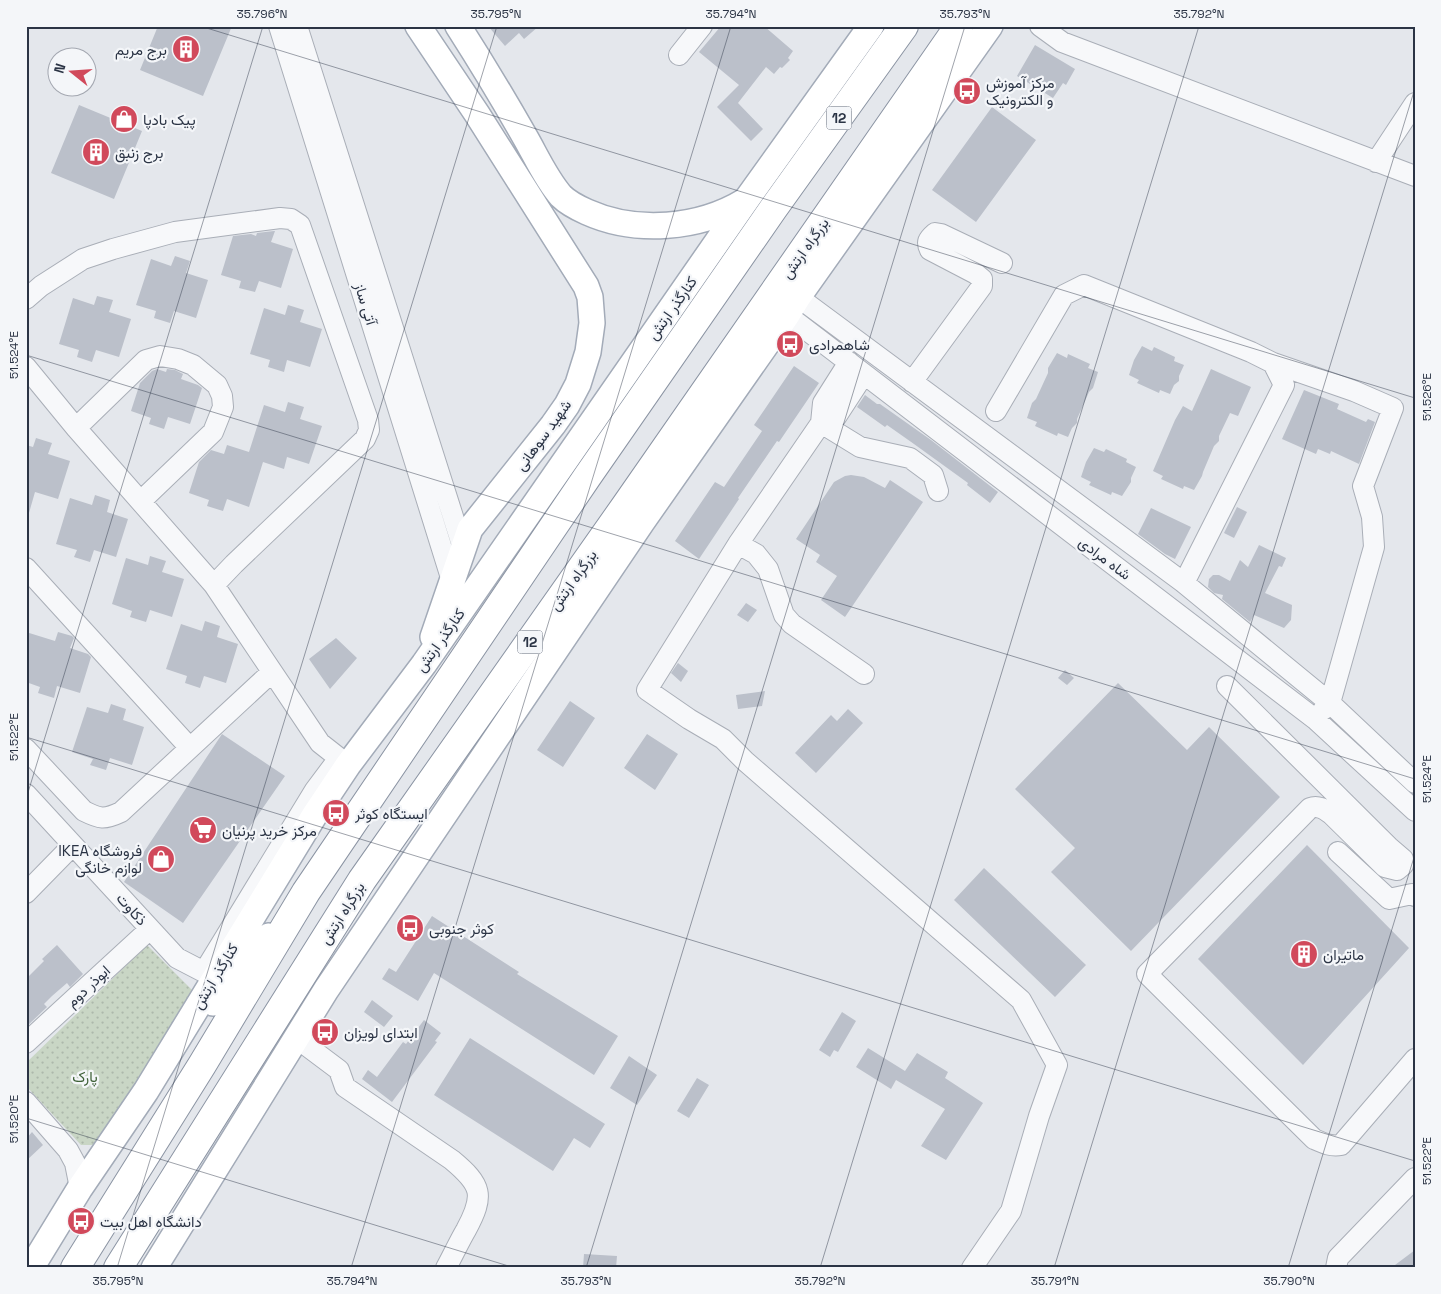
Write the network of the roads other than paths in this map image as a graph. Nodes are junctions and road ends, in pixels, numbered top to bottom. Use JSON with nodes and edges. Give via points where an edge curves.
{"nodes":[{"id":1,"x":418,"y":26,"type":"edge"},
{"id":2,"x":458,"y":26,"type":"edge"},
{"id":3,"x":702,"y":26,"type":"edge"},
{"id":4,"x":871,"y":26,"type":"edge"},
{"id":5,"x":904,"y":26,"type":"edge"},
{"id":6,"x":959,"y":26,"type":"edge"},
{"id":7,"x":990,"y":26,"type":"edge"},
{"id":8,"x":1040,"y":26,"type":"edge"},
{"id":9,"x":287,"y":27,"type":"edge"},
{"id":10,"x":679,"y":55,"type":"dead end"},
{"id":11,"x":504,"y":101,"type":"junction"},
{"id":12,"x":1415,"y":102,"type":"edge"},
{"id":13,"x":477,"y":114,"type":"junction"},
{"id":14,"x":1376,"y":162,"type":"junction"},
{"id":15,"x":1415,"y":176,"type":"edge"},
{"id":16,"x":747,"y":199,"type":"junction"},
{"id":17,"x":846,"y":229,"type":"junction"},
{"id":18,"x":1002,"y":263,"type":"dead end"},
{"id":19,"x":26,"y":299,"type":"edge"},
{"id":20,"x":792,"y":306,"type":"junction"},
{"id":21,"x":726,"y":362,"type":"junction"},
{"id":22,"x":1273,"y":363,"type":"junction"},
{"id":23,"x":26,"y":366,"type":"edge"},
{"id":24,"x":856,"y":368,"type":"junction"},
{"id":25,"x":912,"y":382,"type":"junction"},
{"id":26,"x":996,"y":411,"type":"dead end"},
{"id":27,"x":821,"y":422,"type":"junction"},
{"id":28,"x":76,"y":428,"type":"junction"},
{"id":29,"x":938,"y":491,"type":"dead end"},
{"id":30,"x":140,"y":501,"type":"junction"},
{"id":31,"x":452,"y":515,"type":"junction"},
{"id":32,"x":434,"y":522,"type":"junction"},
{"id":33,"x":738,"y":544,"type":"junction"},
{"id":34,"x":463,"y":548,"type":"junction"},
{"id":35,"x":26,"y":568,"type":"edge"},
{"id":36,"x":452,"y":582,"type":"junction"},
{"id":37,"x":1184,"y":583,"type":"junction"},
{"id":38,"x":214,"y":584,"type":"junction"},
{"id":39,"x":424,"y":664,"type":"junction"},
{"id":40,"x":272,"y":672,"type":"junction"},
{"id":41,"x":864,"y":674,"type":"dead end"},
{"id":42,"x":1226,"y":686,"type":"dead end"},
{"id":43,"x":1330,"y":703,"type":"junction"},
{"id":44,"x":1315,"y":719,"type":"junction"},
{"id":45,"x":190,"y":748,"type":"junction"},
{"id":46,"x":26,"y":749,"type":"edge"},
{"id":47,"x":344,"y":762,"type":"junction"},
{"id":48,"x":1409,"y":777,"type":"edge"},
{"id":49,"x":1389,"y":787,"type":"junction"},
{"id":50,"x":26,"y":794,"type":"edge"},
{"id":51,"x":1415,"y":811,"type":"edge"},
{"id":52,"x":73,"y":845,"type":"junction"},
{"id":53,"x":1338,"y":852,"type":"dead end"},
{"id":54,"x":306,"y":892,"type":"junction"},
{"id":55,"x":26,"y":893,"type":"edge"},
{"id":56,"x":1415,"y":896,"type":"edge"},
{"id":57,"x":150,"y":929,"type":"junction"},
{"id":58,"x":303,"y":1028,"type":"junction"},
{"id":59,"x":26,"y":1043,"type":"edge"},
{"id":60,"x":1415,"y":1059,"type":"edge"},
{"id":61,"x":146,"y":1091,"type":"junction"},
{"id":62,"x":29,"y":1112,"type":"edge"},
{"id":63,"x":114,"y":1138,"type":"junction"},
{"id":64,"x":60,"y":1141,"type":"junction"},
{"id":65,"x":1415,"y":1178,"type":"edge"},
{"id":66,"x":80,"y":1188,"type":"junction"},
{"id":67,"x":30,"y":1268,"type":"edge"},
{"id":68,"x":75,"y":1268,"type":"edge"},
{"id":69,"x":118,"y":1268,"type":"edge"},
{"id":70,"x":154,"y":1268,"type":"edge"},
{"id":71,"x":446,"y":1268,"type":"edge"},
{"id":72,"x":972,"y":1268,"type":"edge"},
{"id":73,"x":1336,"y":1268,"type":"edge"}],
"edges":[{"from":1,"to":13,"type":"main road","name":"شهید سوهانی"},
{"from":2,"to":11,"type":"main road"},
{"from":3,"to":10,"type":"street"},
{"from":4,"to":16,"type":"main road","name":"کنارگذر ارتش"},
{"from":5,"to":54,"type":"highway","number":"12","via":[[587,477]]},
{"from":6,"to":21,"type":"highway","name":"بزرگراه ارتش","number":"12"},
{"from":7,"to":17,"type":"main road"},
{"from":8,"to":14,"type":"street","via":[[1062,42]]},
{"from":9,"to":31,"type":"street","name":"آتی ساز"},
{"from":9,"to":32,"type":"street","name":"آتی ساز"},
{"from":11,"to":13,"type":"main road"},
{"from":11,"to":16,"type":"main road","via":[[562,196],[575,206],[606,220],[640,226],[684,223],[718,214]]},
{"from":12,"to":14,"type":"street"},
{"from":13,"to":34,"type":"main road","name":"شهید سوهانی","via":[[586,286],[592,323],[585,363],[567,405],[476,520]]},
{"from":14,"to":15,"type":"street"},
{"from":16,"to":39,"type":"main road","name":"کنارگذر ارتش"},
{"from":17,"to":20,"type":"main road"},
{"from":17,"to":21,"type":"main road"},
{"from":18,"to":25,"type":"street","via":[[940,234],[934,233],[928,239],[930,250],[976,274],[982,280],[982,286]]},
{"from":19,"to":38,"type":"street","via":[[83,259],[174,232],[280,218],[292,219],[300,225],[369,430],[365,439]]},
{"from":20,"to":24,"type":"street","name":"شاه مرادی"},
{"from":20,"to":25,"type":"street","name":"شاه مرادی"},
{"from":20,"to":58,"type":"main road","via":[[636,530]]},
{"from":21,"to":69,"type":"highway","name":"بزرگراه ارتش","number":"12","via":[[362,880]]},
{"from":22,"to":26,"type":"street","via":[[1084,285],[1064,295]]},
{"from":22,"to":37,"type":"street","via":[[1284,385]]},
{"from":22,"to":43,"type":"street","via":[[1394,408],[1363,486],[1372,517],[1374,547]]},
{"from":23,"to":28,"type":"street"},
{"from":24,"to":27,"type":"street","via":[[823,403]]},
{"from":24,"to":44,"type":"street","name":"شاه مرادی"},
{"from":25,"to":37,"type":"street","name":"شاه مرادی"},
{"from":27,"to":29,"type":"street","via":[[860,447],[910,458],[933,475]]},
{"from":27,"to":33,"type":"street"},
{"from":28,"to":30,"type":"street"},
{"from":28,"to":30,"type":"street","via":[[146,360],[160,356],[178,358],[217,385],[223,407],[213,432]]},
{"from":30,"to":38,"type":"street"},
{"from":31,"to":32,"type":"street","via":[[448,524],[440,526]]},
{"from":31,"to":34,"type":"street","name":"آتی ساز"},
{"from":32,"to":36,"type":"street","name":"آتی ساز"},
{"from":33,"to":41,"type":"street","via":[[756,554],[768,569],[784,615],[792,624]]},
{"from":33,"to":72,"type":"street","via":[[647,690],[723,739],[745,762],[1021,1000],[1057,1065],[1011,1211]]},
{"from":34,"to":36,"type":"main road","name":"شهید سوهانی"},
{"from":35,"to":45,"type":"street"},
{"from":36,"to":39,"type":"main road","name":"شهید سوهانی"},
{"from":37,"to":43,"type":"street","name":"شاه مرادی"},
{"from":38,"to":40,"type":"street"},
{"from":39,"to":47,"type":"main road","name":"کنارگذر ارتش"},
{"from":40,"to":45,"type":"street"},
{"from":40,"to":47,"type":"street","via":[[320,743]]},
{"from":42,"to":60,"type":"street","via":[[1403,859],[1403,865],[1397,870],[1385,867],[1331,814],[1322,808],[1310,808],[1147,974],[1314,1140],[1324,1144],[1341,1145]]},
{"from":43,"to":44,"type":"street"},
{"from":43,"to":48,"type":"street","name":"شاه مرادی"},
{"from":44,"to":49,"type":"street","name":"شاه مرادی"},
{"from":45,"to":46,"type":"street","via":[[120,812],[107,819],[84,811]]},
{"from":47,"to":57,"type":"street","name":"ذکاوت","via":[[315,790],[204,972],[177,958]]},
{"from":47,"to":61,"type":"main road","name":"کنارگذر ارتش"},
{"from":48,"to":49,"type":"street"},
{"from":49,"to":51,"type":"street","name":"شاه مرادی"},
{"from":50,"to":52,"type":"street","name":"ذکاوت"},
{"from":52,"to":55,"type":"street"},
{"from":52,"to":57,"type":"street","name":"ذکاوت"},
{"from":53,"to":56,"type":"street","via":[[1390,899]]},
{"from":54,"to":61,"type":"main road","via":[[202,1015]]},
{"from":54,"to":68,"type":"highway","number":"12"},
{"from":57,"to":59,"type":"street","name":"ابوذر دوم"},
{"from":58,"to":70,"type":"main road"},
{"from":58,"to":71,"type":"street","via":[[303,1043],[339,1070],[345,1087],[452,1160],[474,1182],[478,1193],[477,1210]]},
{"from":61,"to":63,"type":"main road","name":"کنارگذر ارتش"},
{"from":62,"to":64,"type":"street"},
{"from":63,"to":64,"type":"street","via":[[94,1152]]},
{"from":63,"to":66,"type":"main road","name":"کنارگذر ارتش"},
{"from":64,"to":66,"type":"street","via":[[75,1163]]},
{"from":65,"to":73,"type":"street","via":[[1338,1258]]},
{"from":66,"to":67,"type":"main road","name":"کنارگذر ارتش"}]}
